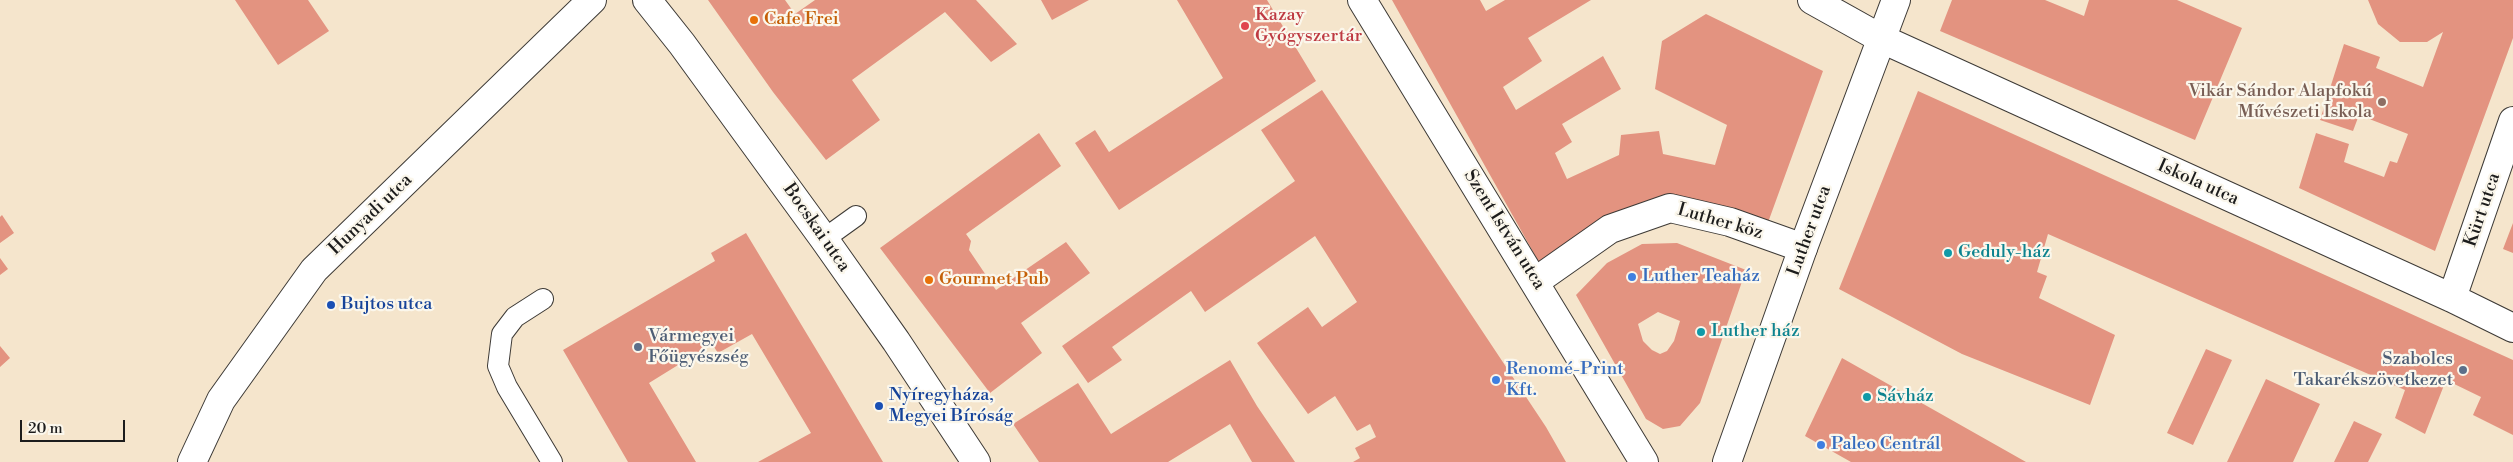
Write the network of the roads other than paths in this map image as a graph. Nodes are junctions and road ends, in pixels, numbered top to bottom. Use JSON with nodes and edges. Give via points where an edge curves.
{"nodes":[{"id":1,"x":592,"y":0,"type":"edge"},
{"id":2,"x":647,"y":0,"type":"edge"},
{"id":3,"x":1362,"y":0,"type":"edge"},
{"id":4,"x":1812,"y":0,"type":"edge"},
{"id":5,"x":1896,"y":0,"type":"edge"},
{"id":6,"x":1882,"y":40,"type":"junction"},
{"id":7,"x":2513,"y":121,"type":"edge"},
{"id":8,"x":856,"y":216,"type":"dead end"},
{"id":9,"x":824,"y":239,"type":"junction"},
{"id":10,"x":1803,"y":248,"type":"junction"},
{"id":11,"x":1536,"y":281,"type":"junction"},
{"id":12,"x":2452,"y":298,"type":"junction"},
{"id":13,"x":543,"y":299,"type":"dead end"},
{"id":14,"x":2513,"y":328,"type":"edge"},
{"id":15,"x":192,"y":462,"type":"edge"},
{"id":16,"x":552,"y":462,"type":"edge"},
{"id":17,"x":976,"y":462,"type":"edge"},
{"id":18,"x":1644,"y":462,"type":"edge"},
{"id":19,"x":1727,"y":462,"type":"edge"}],
"edges":[{"from":1,"to":15,"type":"street","name":"Hunyadi utca","via":[[314,270],[222,400]]},
{"from":2,"to":9,"type":"street","name":"Bocskai utca"},
{"from":3,"to":11,"type":"street","name":"Szent István utca"},
{"from":4,"to":6,"type":"street","name":"Iskola utca"},
{"from":5,"to":6,"type":"street","name":"Luther utca"},
{"from":6,"to":10,"type":"street","name":"Luther utca"},
{"from":6,"to":12,"type":"street","name":"Iskola utca"},
{"from":7,"to":12,"type":"street","name":"Kürt utca"},
{"from":8,"to":9,"type":"lane"},
{"from":9,"to":17,"type":"street","name":"Bocskai utca"},
{"from":10,"to":11,"type":"street","name":"Luther köz","via":[[1730,222],[1670,208],[1610,229]]},
{"from":10,"to":19,"type":"street","name":"Luther utca"},
{"from":11,"to":18,"type":"street","name":"Szent István utca"},
{"from":12,"to":14,"type":"street","name":"Iskola utca"},
{"from":13,"to":16,"type":"lane","via":[[515,318],[502,334],[498,366]]}]}
